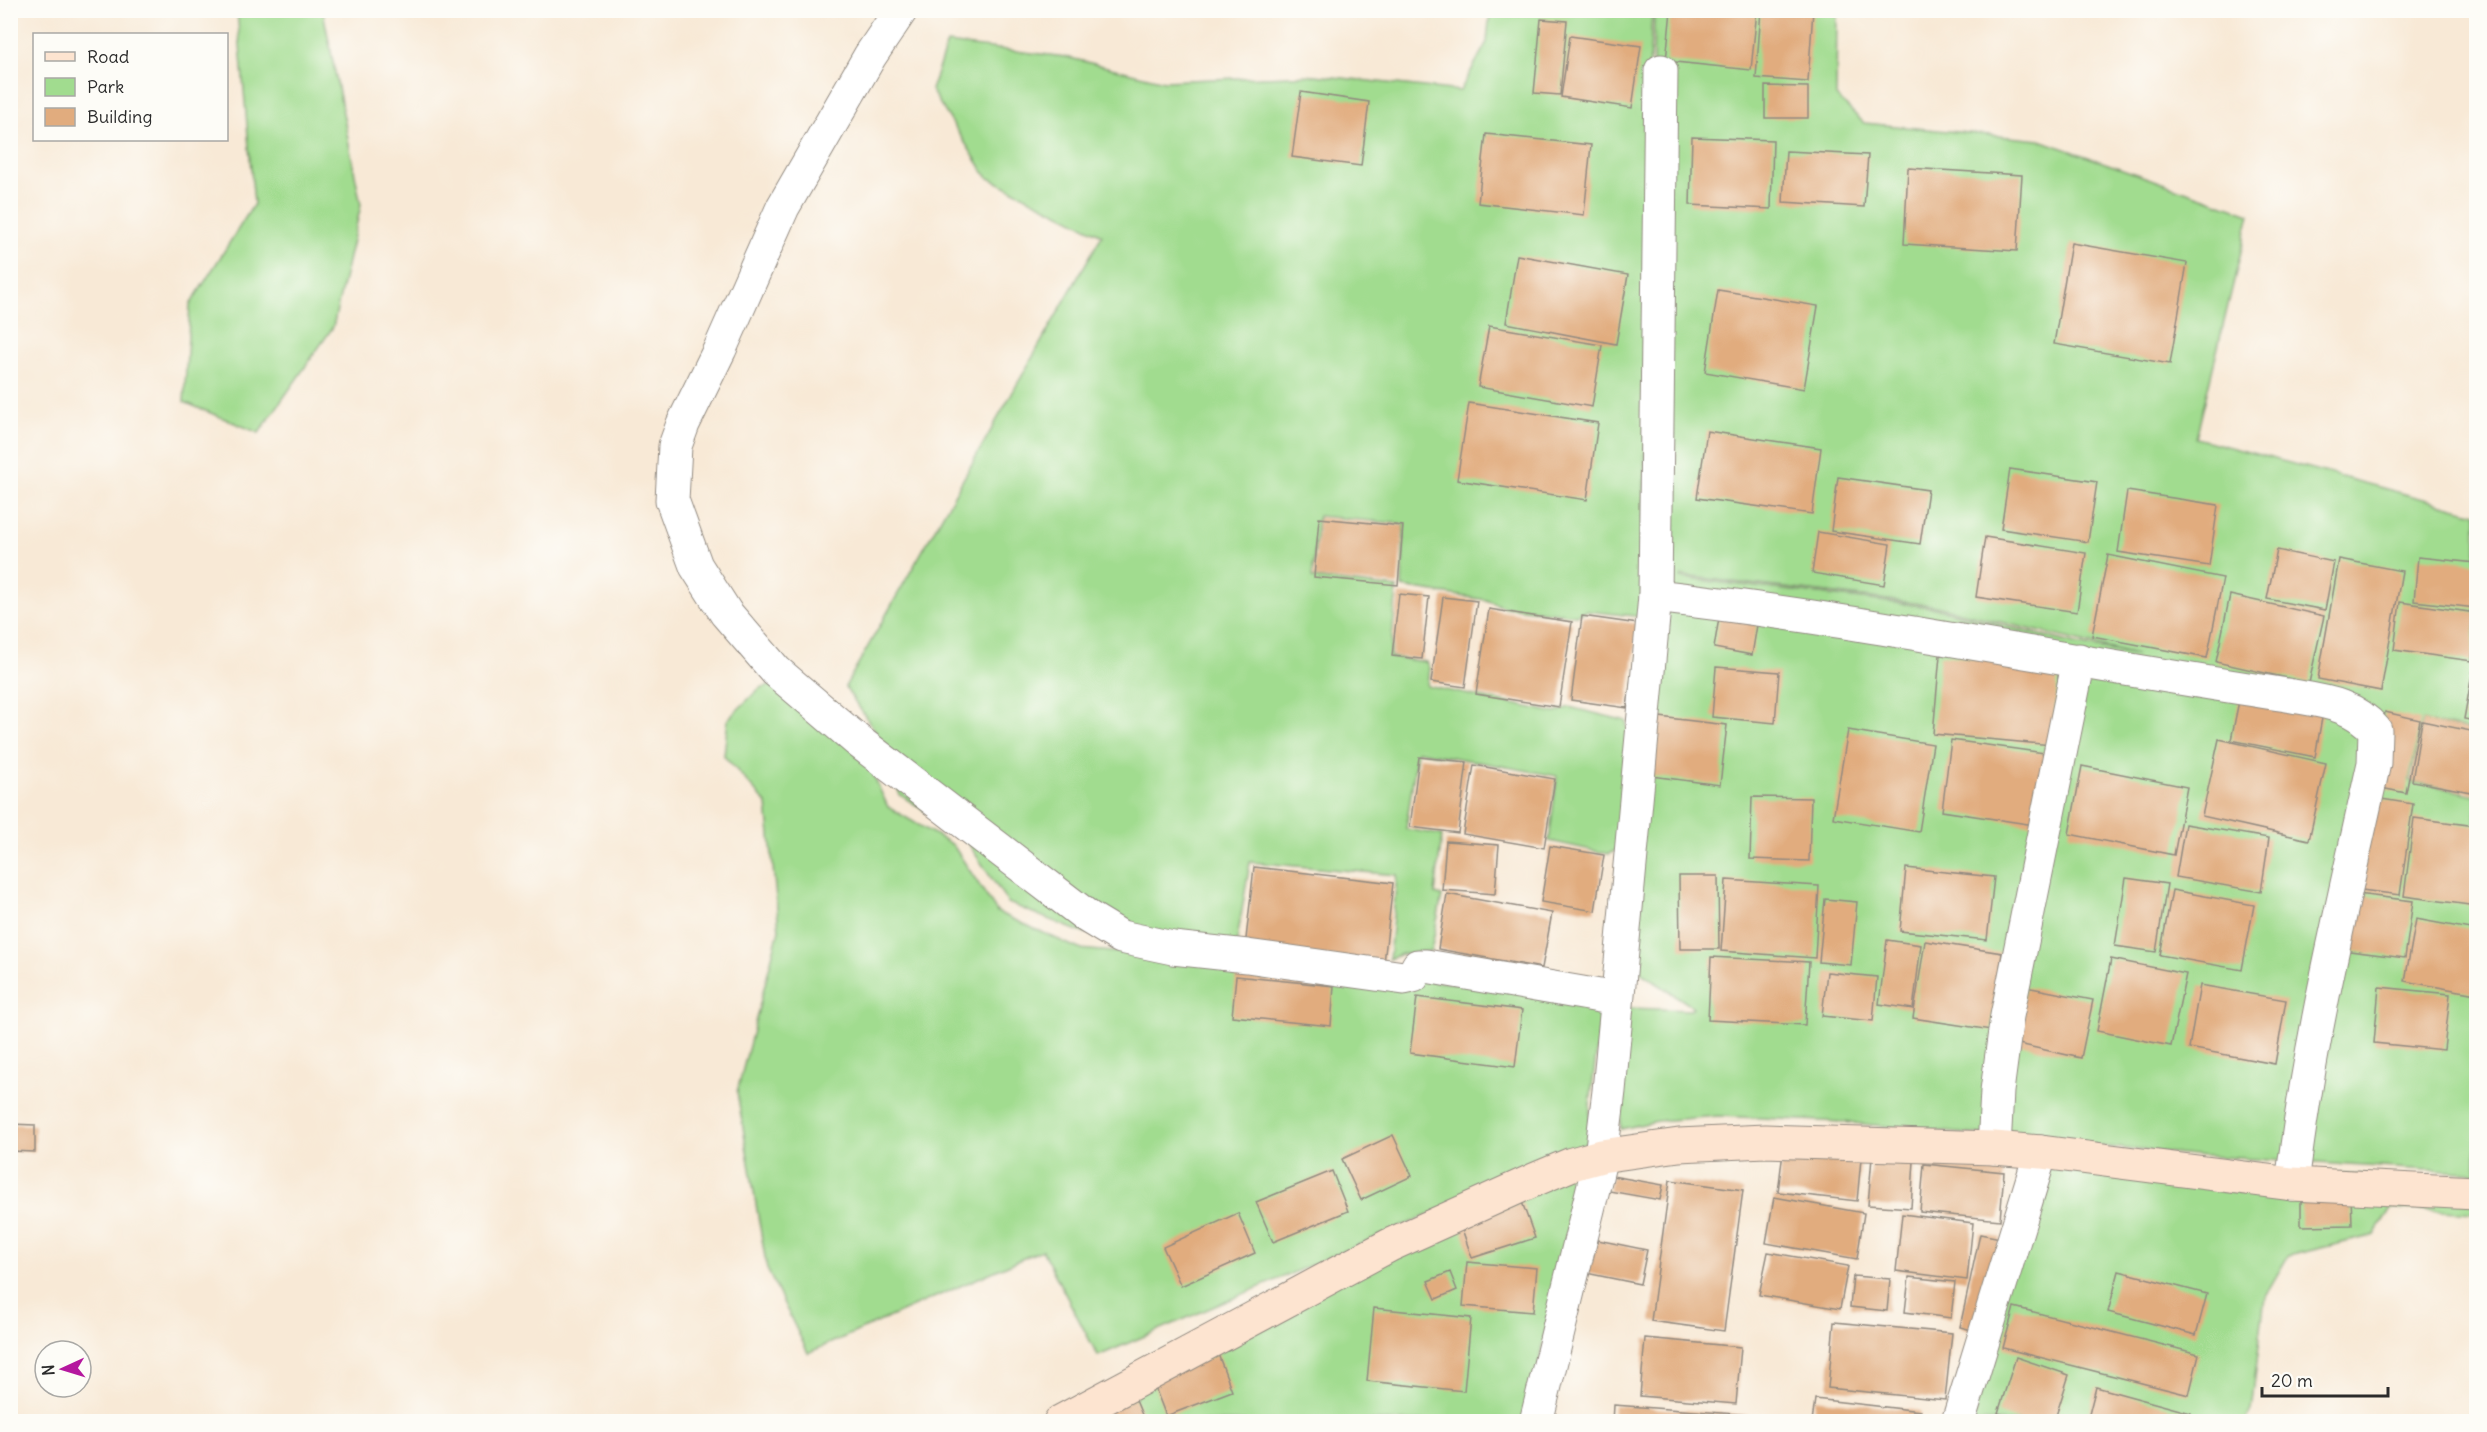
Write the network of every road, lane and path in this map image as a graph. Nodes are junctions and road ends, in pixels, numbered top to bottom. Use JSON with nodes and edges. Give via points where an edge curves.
{"nodes":[{"id":1,"x":901,"y":10,"type":"edge"},
{"id":2,"x":1661,"y":71,"type":"dead end"},
{"id":3,"x":1655,"y":596,"type":"junction"},
{"id":4,"x":2079,"y":660,"type":"junction"},
{"id":5,"x":1617,"y":999,"type":"junction"},
{"id":6,"x":1995,"y":1136,"type":"junction"},
{"id":7,"x":1602,"y":1142,"type":"junction"},
{"id":8,"x":2041,"y":1152,"type":"junction"},
{"id":9,"x":2295,"y":1164,"type":"junction"},
{"id":10,"x":2476,"y":1193,"type":"edge"},
{"id":11,"x":1060,"y":1422,"type":"edge"},
{"id":12,"x":1536,"y":1422,"type":"edge"},
{"id":13,"x":1958,"y":1422,"type":"edge"}],
"edges":[{"from":1,"to":5,"type":"street","via":[[783,207],[675,446],[672,500],[696,566],[726,613],[776,671],[858,741],[1121,937],[1173,948],[1404,978],[1413,976],[1418,966],[1426,966]]},
{"from":2,"to":3,"type":"street"},
{"from":3,"to":4,"type":"street","via":[[1764,609]]},
{"from":3,"to":5,"type":"street"},
{"from":4,"to":6,"type":"street","via":[[2007,1016]]},
{"from":4,"to":9,"type":"street","via":[[2347,707],[2365,717],[2375,730],[2374,763],[2330,963]]},
{"from":5,"to":7,"type":"street"},
{"from":6,"to":7,"type":"street","via":[[1679,1145]]},
{"from":6,"to":8,"type":"street"},
{"from":7,"to":11,"type":"street","via":[[1544,1176],[1390,1245]]},
{"from":7,"to":12,"type":"street"},
{"from":8,"to":9,"type":"street"},
{"from":8,"to":13,"type":"street"},
{"from":9,"to":10,"type":"street"}]}
